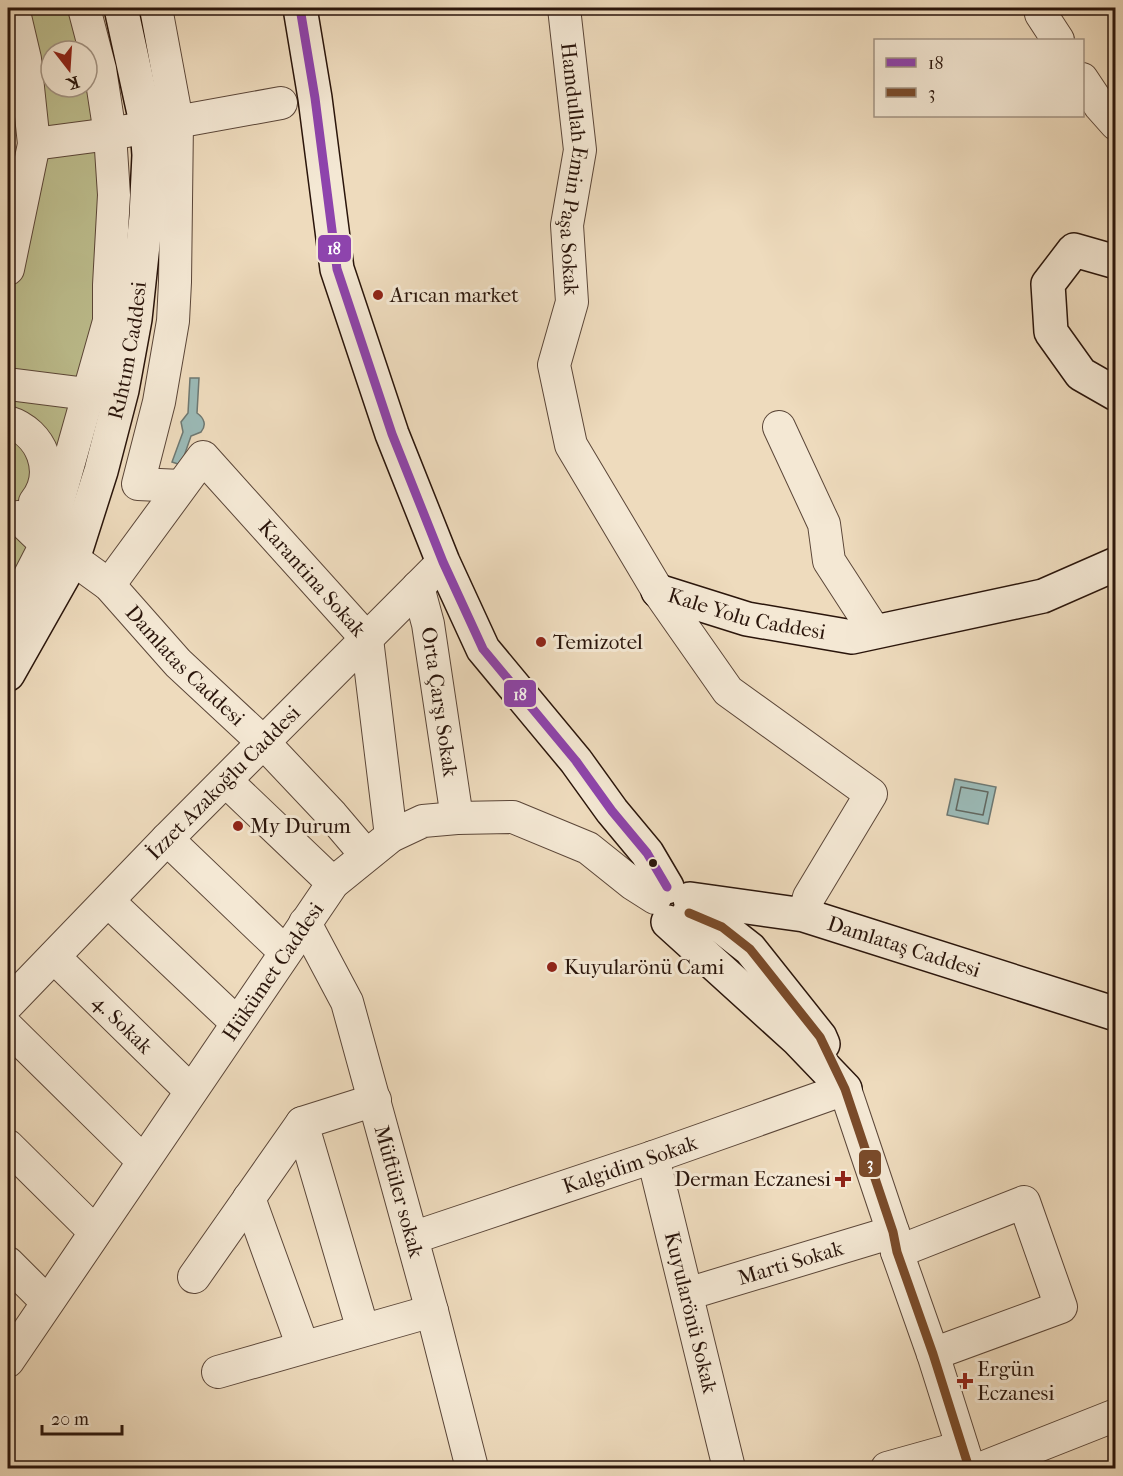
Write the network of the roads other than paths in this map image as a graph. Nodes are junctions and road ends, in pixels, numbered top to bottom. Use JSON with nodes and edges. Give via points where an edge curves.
{"nodes":[{"id":1,"x":13,"y":8,"type":"edge"},
{"id":2,"x":84,"y":8,"type":"edge"},
{"id":3,"x":121,"y":8,"type":"edge"},
{"id":4,"x":156,"y":8,"type":"edge"},
{"id":5,"x":300,"y":8,"type":"edge"},
{"id":6,"x":564,"y":8,"type":"edge"},
{"id":7,"x":1040,"y":8,"type":"edge"},
{"id":8,"x":1057,"y":39,"type":"edge"},
{"id":9,"x":1084,"y":81,"type":"edge"},
{"id":10,"x":280,"y":103,"type":"dead end"},
{"id":11,"x":162,"y":124,"type":"junction"},
{"id":12,"x":1116,"y":124,"type":"edge"},
{"id":13,"x":110,"y":134,"type":"junction"},
{"id":14,"x":34,"y":144,"type":"junction"},
{"id":15,"x":1116,"y":262,"type":"edge"},
{"id":16,"x":8,"y":269,"type":"edge"},
{"id":17,"x":8,"y":384,"type":"edge"},
{"id":18,"x":87,"y":394,"type":"junction"},
{"id":19,"x":1116,"y":394,"type":"edge"},
{"id":20,"x":8,"y":422,"type":"edge"},
{"id":21,"x":779,"y":427,"type":"dead end"},
{"id":22,"x":181,"y":486,"type":"junction"},
{"id":23,"x":13,"y":519,"type":"edge"},
{"id":24,"x":60,"y":551,"type":"junction"},
{"id":25,"x":443,"y":562,"type":"junction"},
{"id":26,"x":1116,"y":564,"type":"edge"},
{"id":27,"x":109,"y":585,"type":"junction"},
{"id":28,"x":418,"y":587,"type":"junction"},
{"id":29,"x":658,"y":591,"type":"junction"},
{"id":30,"x":8,"y":618,"type":"edge"},
{"id":31,"x":875,"y":632,"type":"junction"},
{"id":32,"x":367,"y":639,"type":"junction"},
{"id":33,"x":8,"y":674,"type":"edge"},
{"id":34,"x":264,"y":743,"type":"junction"},
{"id":35,"x":226,"y":781,"type":"junction"},
{"id":36,"x":457,"y":818,"type":"junction"},
{"id":37,"x":391,"y":836,"type":"junction"},
{"id":38,"x":167,"y":839,"type":"junction"},
{"id":39,"x":366,"y":855,"type":"junction"},
{"id":40,"x":333,"y":883,"type":"junction"},
{"id":41,"x":108,"y":901,"type":"junction"},
{"id":42,"x":674,"y":904,"type":"junction"},
{"id":43,"x":804,"y":915,"type":"junction"},
{"id":44,"x":305,"y":922,"type":"junction"},
{"id":45,"x":285,"y":952,"type":"junction"},
{"id":46,"x":54,"y":957,"type":"junction"},
{"id":47,"x":8,"y":1004,"type":"edge"},
{"id":48,"x":1116,"y":1014,"type":"edge"},
{"id":49,"x":237,"y":1023,"type":"junction"},
{"id":50,"x":8,"y":1028,"type":"edge"},
{"id":51,"x":845,"y":1089,"type":"junction"},
{"id":52,"x":191,"y":1091,"type":"junction"},
{"id":53,"x":375,"y":1100,"type":"junction"},
{"id":54,"x":302,"y":1123,"type":"junction"},
{"id":55,"x":8,"y":1146,"type":"edge"},
{"id":56,"x":653,"y":1157,"type":"junction"},
{"id":57,"x":143,"y":1161,"type":"junction"},
{"id":58,"x":249,"y":1198,"type":"junction"},
{"id":59,"x":95,"y":1232,"type":"junction"},
{"id":60,"x":412,"y":1238,"type":"junction"},
{"id":61,"x":895,"y":1242,"type":"junction"},
{"id":62,"x":8,"y":1263,"type":"edge"},
{"id":63,"x":194,"y":1276,"type":"dead end"},
{"id":64,"x":687,"y":1294,"type":"junction"},
{"id":65,"x":47,"y":1302,"type":"junction"},
{"id":66,"x":432,"y":1311,"type":"junction"},
{"id":67,"x":363,"y":1330,"type":"junction"},
{"id":68,"x":303,"y":1347,"type":"junction"},
{"id":69,"x":933,"y":1354,"type":"junction"},
{"id":70,"x":9,"y":1355,"type":"edge"},
{"id":71,"x":218,"y":1372,"type":"dead end"},
{"id":72,"x":1116,"y":1415,"type":"edge"},
{"id":73,"x":971,"y":1461,"type":"edge"},
{"id":74,"x":472,"y":1468,"type":"edge"},
{"id":75,"x":729,"y":1468,"type":"edge"},
{"id":76,"x":887,"y":1468,"type":"edge"}],
"edges":[{"from":1,"to":14,"type":"street","via":[[25,59]]},
{"from":2,"to":13,"type":"street","via":[[100,69]]},
{"from":3,"to":11,"type":"street","name":"Rıhtım Caddesi"},
{"from":4,"to":11,"type":"street"},
{"from":5,"to":25,"type":"street","via":[[337,269],[392,435]]},
{"from":6,"to":29,"type":"street","name":"Hamdullah Emin Paşa Sokak","via":[[580,150],[567,225],[572,302],[554,366],[571,445]]},
{"from":7,"to":8,"type":"street"},
{"from":9,"to":12,"type":"street"},
{"from":10,"to":11,"type":"street"},
{"from":11,"to":13,"type":"street"},
{"from":11,"to":22,"type":"street","via":[[173,321],[159,402],[138,484]]},
{"from":11,"to":24,"type":"street","name":"Rıhtım Caddesi","via":[[148,155],[141,280],[122,390],[100,471]]},
{"from":13,"to":14,"type":"street"},
{"from":13,"to":18,"type":"street","via":[[114,195],[109,321]]},
{"from":14,"to":16,"type":"street"},
{"from":15,"to":19,"type":"street","via":[[1074,250],[1048,284],[1051,332],[1081,374]]},
{"from":17,"to":18,"type":"street"},
{"from":18,"to":24,"type":"street"},
{"from":20,"to":23,"type":"street","via":[[30,434],[41,448],[46,464],[40,496],[30,509]]},
{"from":21,"to":31,"type":"street","via":[[824,524],[829,561]]},
{"from":22,"to":27,"type":"street"},
{"from":22,"to":32,"type":"street","name":"Karantina Sokak","via":[[204,457]]},
{"from":23,"to":24,"type":"street","name":"Damlatas Caddesi"},
{"from":24,"to":27,"type":"street","name":"Damlatas Caddesi"},
{"from":24,"to":30,"type":"street"},
{"from":24,"to":33,"type":"street","name":"Rıhtım Caddesi"},
{"from":25,"to":28,"type":"street","name":"İzzet Azakoğlu Caddesi"},
{"from":25,"to":42,"type":"street","via":[[483,649],[647,853]]},
{"from":26,"to":31,"type":"street","name":"Kale Yolu Caddesi","via":[[1043,596]]},
{"from":27,"to":34,"type":"street","name":"Damlatas Caddesi","via":[[178,663]]},
{"from":28,"to":32,"type":"street","name":"İzzet Azakoğlu Caddesi"},
{"from":28,"to":36,"type":"street","name":"Orta Çarşı Sokak","via":[[428,624]]},
{"from":29,"to":31,"type":"street","name":"Kale Yolu Caddesi","via":[[747,619],[852,636]]},
{"from":29,"to":43,"type":"street","name":"Kale Yolu Caddesi","via":[[728,691],[871,794],[809,897]]},
{"from":32,"to":34,"type":"street","name":"İzzet Azakoğlu Caddesi"},
{"from":32,"to":37,"type":"street","name":"Karantina Sokak"},
{"from":34,"to":35,"type":"street","name":"İzzet Azakoğlu Caddesi"},
{"from":34,"to":39,"type":"street","name":"Damlatas Caddesi"},
{"from":35,"to":38,"type":"street","name":"İzzet Azakoğlu Caddesi"},
{"from":35,"to":40,"type":"street"},
{"from":36,"to":37,"type":"street","name":"Hükümet Caddesi","via":[[423,821]]},
{"from":36,"to":42,"type":"street","name":"Hükümet Caddesi","via":[[513,817],[588,848],[633,884]]},
{"from":37,"to":39,"type":"street","name":"Hükümet Caddesi"},
{"from":38,"to":41,"type":"street","name":"İzzet Azakoğlu Caddesi"},
{"from":38,"to":45,"type":"street"},
{"from":39,"to":40,"type":"street","name":"Hükümet Caddesi"},
{"from":40,"to":44,"type":"street","name":"Hükümet Caddesi"},
{"from":41,"to":46,"type":"street","name":"İzzet Azakoğlu Caddesi"},
{"from":41,"to":49,"type":"street"},
{"from":42,"to":43,"type":"street","name":"Damlataş Caddesi"},
{"from":42,"to":51,"type":"street","via":[[722,927],[750,949],[820,1037]]},
{"from":43,"to":48,"type":"street","name":"Damlataş Caddesi"},
{"from":44,"to":45,"type":"street","name":"Hükümet Caddesi"},
{"from":44,"to":53,"type":"street","name":"Müftüler sokak","via":[[348,1002]]},
{"from":45,"to":49,"type":"street","name":"Hükümet Caddesi"},
{"from":46,"to":47,"type":"street","name":"İzzet Azakoğlu Caddesi"},
{"from":46,"to":52,"type":"street","name":"4. Sokak"},
{"from":49,"to":52,"type":"street","name":"Hükümet Caddesi"},
{"from":50,"to":57,"type":"street"},
{"from":51,"to":56,"type":"street","name":"Kalgidim Sokak"},
{"from":51,"to":61,"type":"street"},
{"from":52,"to":57,"type":"street","name":"Hükümet Caddesi"},
{"from":53,"to":54,"type":"street"},
{"from":53,"to":60,"type":"street","name":"Müftüler sokak"},
{"from":54,"to":58,"type":"street"},
{"from":54,"to":67,"type":"street"},
{"from":55,"to":59,"type":"street"},
{"from":56,"to":60,"type":"street","name":"Kalgidim Sokak"},
{"from":56,"to":64,"type":"street","name":"Kuyularönü Sokak"},
{"from":57,"to":59,"type":"street","name":"Hükümet Caddesi"},
{"from":58,"to":63,"type":"street"},
{"from":58,"to":68,"type":"street"},
{"from":59,"to":65,"type":"street","name":"Hükümet Caddesi"},
{"from":60,"to":66,"type":"street","name":"Müftüler sokak"},
{"from":61,"to":64,"type":"street","name":"Marti Sokak"},
{"from":61,"to":69,"type":"street"},
{"from":61,"to":69,"type":"street","name":"Marti Sokak","via":[[1024,1203],[1061,1307]]},
{"from":62,"to":65,"type":"street"},
{"from":64,"to":75,"type":"street","name":"Kuyularönü Sokak"},
{"from":65,"to":70,"type":"street","name":"Hükümet Caddesi"},
{"from":66,"to":67,"type":"street"},
{"from":66,"to":74,"type":"street","name":"Müftüler sokak"},
{"from":67,"to":68,"type":"street"},
{"from":68,"to":71,"type":"street"},
{"from":69,"to":73,"type":"street"},
{"from":72,"to":73,"type":"street"},
{"from":73,"to":76,"type":"street"}]}
